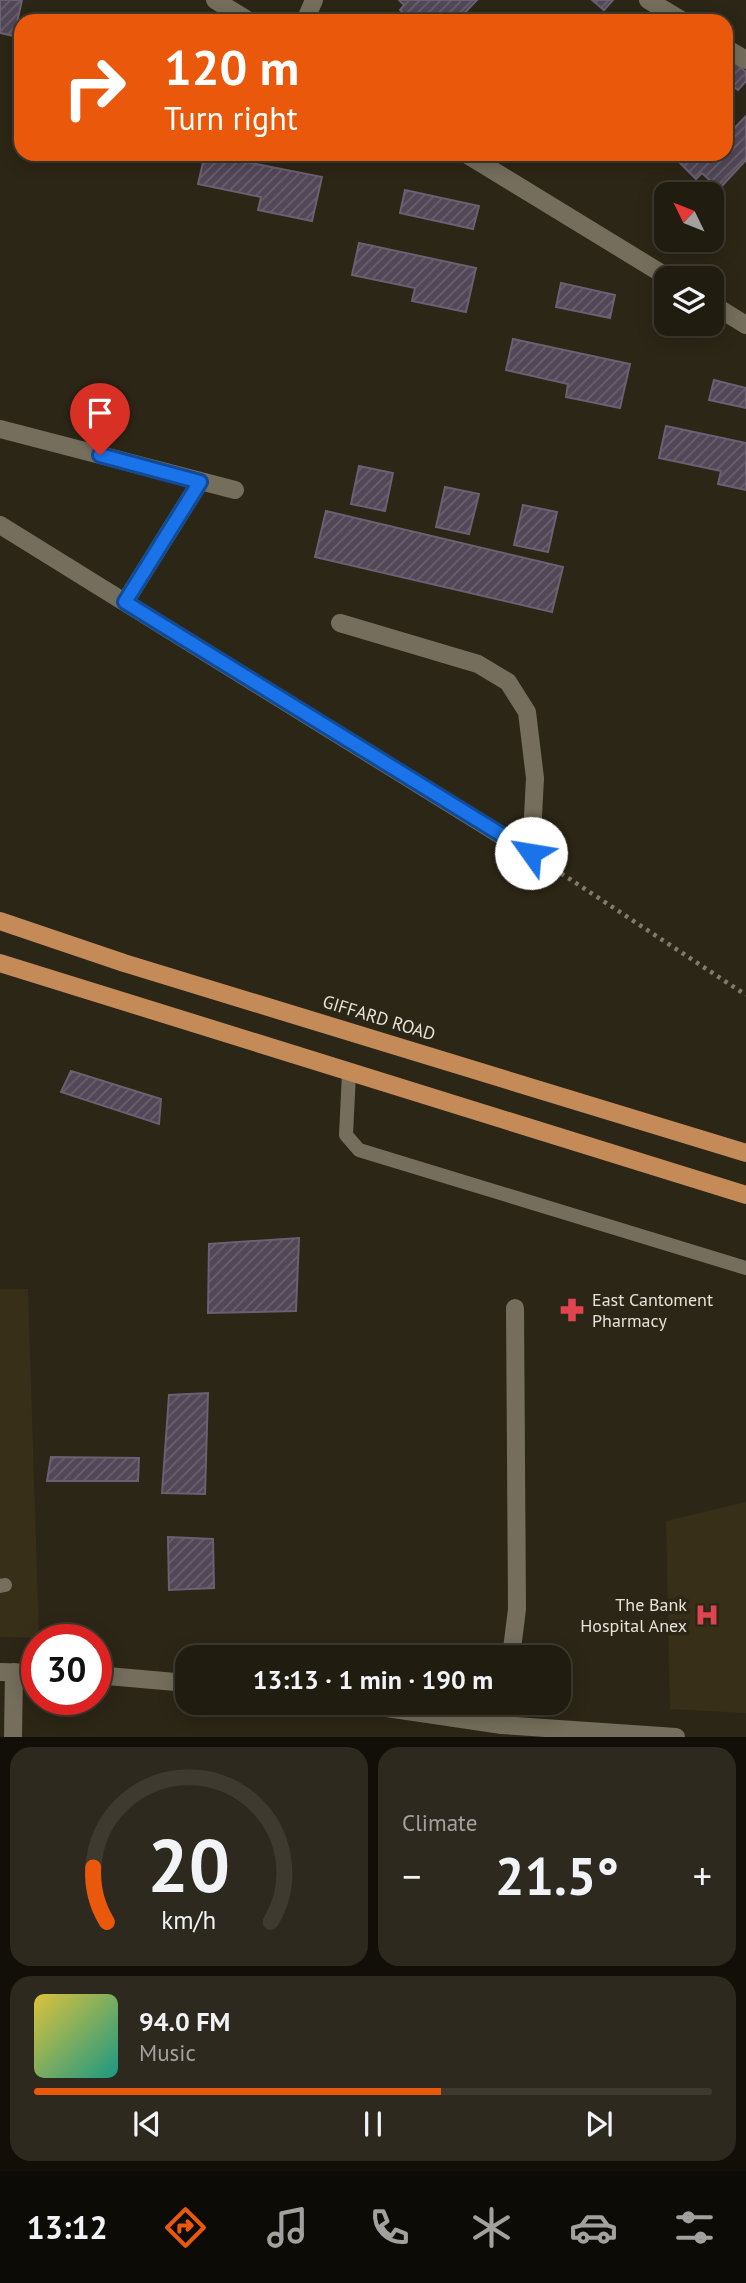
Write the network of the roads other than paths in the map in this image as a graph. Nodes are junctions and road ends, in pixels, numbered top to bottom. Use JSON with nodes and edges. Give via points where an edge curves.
{"nodes":[{"id":1,"x":215,"y":0,"type":"edge"},
{"id":2,"x":648,"y":0,"type":"edge"},
{"id":3,"x":238,"y":14,"type":"edge"},
{"id":4,"x":671,"y":14,"type":"edge"},
{"id":5,"x":477,"y":161,"type":"edge"},
{"id":6,"x":654,"y":269,"type":"edge"},
{"id":7,"x":724,"y":311,"type":"edge"},
{"id":8,"x":746,"y":325,"type":"edge"},
{"id":9,"x":0,"y":429,"type":"edge"},
{"id":10,"x":200,"y":482,"type":"junction"},
{"id":11,"x":235,"y":490,"type":"dead end"},
{"id":12,"x":0,"y":525,"type":"edge"},
{"id":13,"x":125,"y":602,"type":"junction"},
{"id":14,"x":340,"y":623,"type":"dead end"},
{"id":15,"x":0,"y":921,"type":"edge"},
{"id":16,"x":0,"y":963,"type":"edge"},
{"id":17,"x":349,"y":1073,"type":"junction"},
{"id":18,"x":746,"y":1153,"type":"edge"},
{"id":19,"x":746,"y":1195,"type":"edge"},
{"id":20,"x":746,"y":1268,"type":"edge"},
{"id":21,"x":515,"y":1308,"type":"dead end"},
{"id":22,"x":512,"y":1645,"type":"edge"},
{"id":23,"x":7,"y":1672,"type":"edge"},
{"id":24,"x":112,"y":1676,"type":"edge"},
{"id":25,"x":175,"y":1682,"type":"edge"},
{"id":26,"x":434,"y":1715,"type":"edge"},
{"id":27,"x":503,"y":1715,"type":"edge"},
{"id":28,"x":502,"y":1725,"type":"junction"},
{"id":29,"x":13,"y":1737,"type":"edge"},
{"id":30,"x":676,"y":1737,"type":"edge"}],
"edges":[{"from":1,"to":3,"type":"street"},
{"from":2,"to":4,"type":"street"},
{"from":5,"to":6,"type":"street"},
{"from":7,"to":8,"type":"street"},
{"from":9,"to":10,"type":"street"},
{"from":10,"to":11,"type":"street"},
{"from":10,"to":13,"type":"street"},
{"from":12,"to":13,"type":"street"},
{"from":13,"to":14,"type":"street","via":[[531,853],[535,778],[527,712],[508,682],[478,664]]},
{"from":15,"to":18,"type":"main road","name":"GIFFARD ROAD"},
{"from":16,"to":17,"type":"main road"},
{"from":17,"to":19,"type":"main road"},
{"from":17,"to":20,"type":"lane","via":[[346,1135],[359,1150]]},
{"from":21,"to":22,"type":"street","via":[[517,1609]]},
{"from":23,"to":29,"type":"street"},
{"from":24,"to":25,"type":"street"},
{"from":26,"to":28,"type":"street"},
{"from":27,"to":28,"type":"street"},
{"from":28,"to":30,"type":"street"}]}
